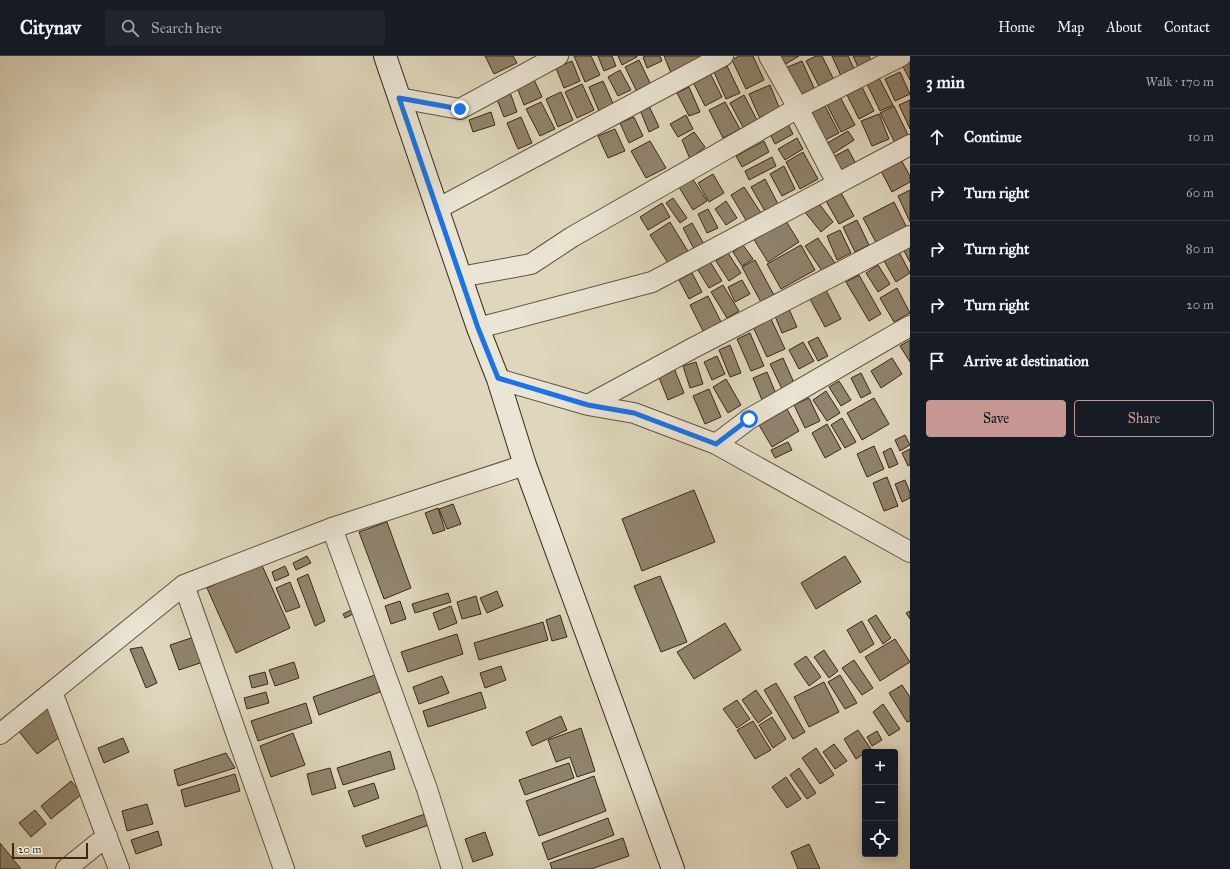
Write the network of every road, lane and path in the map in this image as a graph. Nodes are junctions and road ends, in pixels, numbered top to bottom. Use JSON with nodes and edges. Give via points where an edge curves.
{"nodes":[{"id":1,"x":385,"y":56,"type":"edge"},
{"id":2,"x":558,"y":56,"type":"edge"},
{"id":3,"x":723,"y":56,"type":"edge"},
{"id":4,"x":769,"y":56,"type":"edge"},
{"id":5,"x":901,"y":56,"type":"edge"},
{"id":6,"x":399,"y":98,"type":"junction"},
{"id":7,"x":798,"y":108,"type":"junction"},
{"id":8,"x":910,"y":145,"type":"edge"},
{"id":9,"x":837,"y":183,"type":"junction"},
{"id":10,"x":437,"y":209,"type":"junction"},
{"id":11,"x":910,"y":236,"type":"edge"},
{"id":12,"x":460,"y":277,"type":"junction"},
{"id":13,"x":910,"y":326,"type":"edge"},
{"id":14,"x":478,"y":328,"type":"junction"},
{"id":15,"x":498,"y":378,"type":"junction"},
{"id":16,"x":588,"y":405,"type":"junction"},
{"id":17,"x":716,"y":444,"type":"junction"},
{"id":18,"x":526,"y":465,"type":"junction"},
{"id":19,"x":332,"y":528,"type":"junction"},
{"id":20,"x":910,"y":552,"type":"edge"},
{"id":21,"x":184,"y":585,"type":"junction"},
{"id":22,"x":52,"y":692,"type":"junction"},
{"id":23,"x":0,"y":734,"type":"edge"},
{"id":24,"x":107,"y":836,"type":"junction"},
{"id":25,"x":66,"y":869,"type":"edge"},
{"id":26,"x":119,"y":869,"type":"edge"},
{"id":27,"x":284,"y":869,"type":"edge"},
{"id":28,"x":452,"y":869,"type":"edge"},
{"id":29,"x":673,"y":869,"type":"edge"}],
"edges":[{"from":1,"to":6,"type":"main road"},
{"from":2,"to":6,"type":"street","via":[[460,109]]},
{"from":3,"to":10,"type":"street"},
{"from":4,"to":7,"type":"street"},
{"from":5,"to":7,"type":"street"},
{"from":6,"to":10,"type":"main road"},
{"from":7,"to":9,"type":"street"},
{"from":7,"to":12,"type":"street","via":[[572,237],[531,264]]},
{"from":8,"to":9,"type":"street"},
{"from":9,"to":14,"type":"street","via":[[652,282]]},
{"from":10,"to":12,"type":"main road"},
{"from":11,"to":16,"type":"street"},
{"from":12,"to":14,"type":"main road"},
{"from":13,"to":17,"type":"street","via":[[749,419]]},
{"from":14,"to":15,"type":"main road"},
{"from":15,"to":16,"type":"street"},
{"from":15,"to":18,"type":"main road"},
{"from":16,"to":17,"type":"street","via":[[634,413]]},
{"from":17,"to":20,"type":"street"},
{"from":18,"to":19,"type":"street"},
{"from":18,"to":29,"type":"main road"},
{"from":19,"to":21,"type":"street"},
{"from":19,"to":28,"type":"street","via":[[427,789]]},
{"from":21,"to":22,"type":"street"},
{"from":21,"to":27,"type":"street"},
{"from":22,"to":23,"type":"street"},
{"from":22,"to":24,"type":"street"},
{"from":24,"to":25,"type":"street"},
{"from":24,"to":26,"type":"street"}]}
